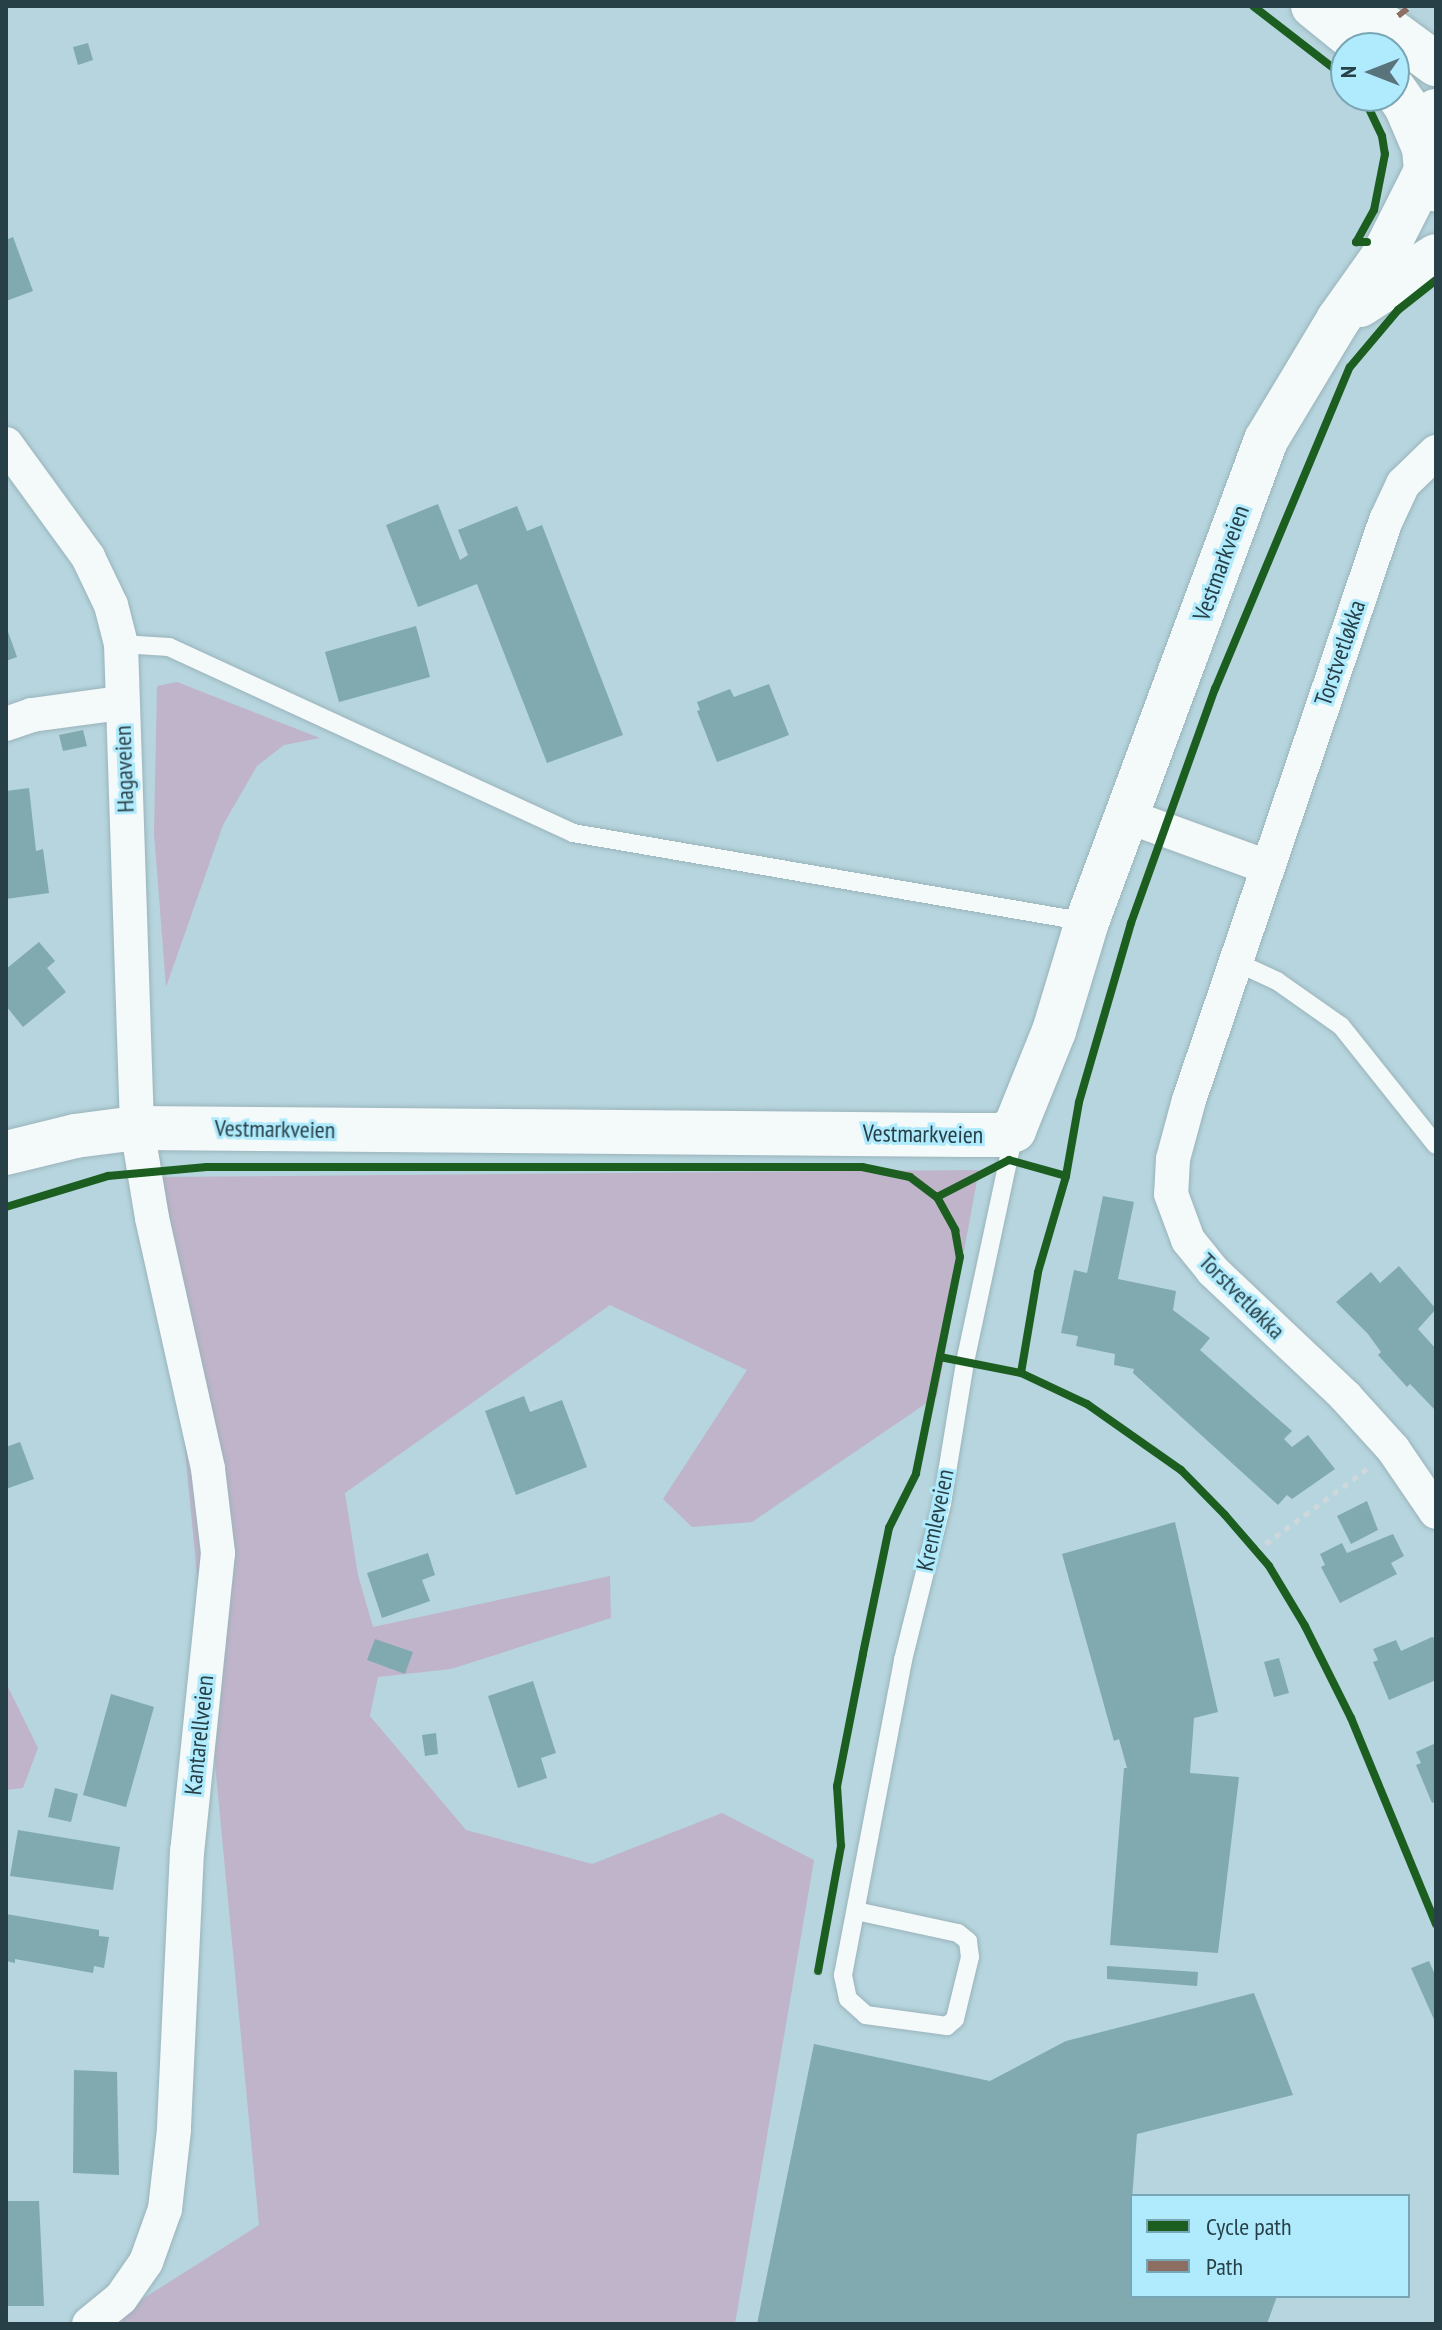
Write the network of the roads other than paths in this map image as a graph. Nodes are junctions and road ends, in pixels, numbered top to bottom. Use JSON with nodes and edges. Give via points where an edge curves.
{"nodes":[{"id":1,"x":1313,"y":6,"type":"edge"},
{"id":2,"x":1357,"y":6,"type":"edge"},
{"id":3,"x":1345,"y":32,"type":"edge"},
{"id":4,"x":1436,"y":64,"type":"edge"},
{"id":5,"x":1409,"y":112,"type":"edge"},
{"id":6,"x":1430,"y":155,"type":"edge"},
{"id":7,"x":1436,"y":256,"type":"edge"},
{"id":8,"x":1338,"y":320,"type":"junction"},
{"id":9,"x":6,"y":444,"type":"edge"},
{"id":10,"x":1436,"y":452,"type":"edge"},
{"id":11,"x":121,"y":644,"type":"junction"},
{"id":12,"x":121,"y":703,"type":"junction"},
{"id":13,"x":6,"y":724,"type":"edge"},
{"id":14,"x":1127,"y":816,"type":"junction"},
{"id":15,"x":1267,"y":867,"type":"junction"},
{"id":16,"x":1087,"y":922,"type":"junction"},
{"id":17,"x":1238,"y":963,"type":"junction"},
{"id":18,"x":137,"y":1128,"type":"junction"},
{"id":19,"x":1014,"y":1130,"type":"junction"},
{"id":20,"x":1436,"y":1145,"type":"edge"},
{"id":21,"x":6,"y":1153,"type":"edge"},
{"id":22,"x":1433,"y":1502,"type":"edge"},
{"id":23,"x":856,"y":1911,"type":"junction"},
{"id":24,"x":89,"y":2324,"type":"edge"}],
"edges":[{"from":1,"to":3,"type":"street"},
{"from":2,"to":4,"type":"street"},
{"from":5,"to":6,"type":"street"},
{"from":6,"to":8,"type":"street","name":"Vestmarkveien","via":[[1382,258]]},
{"from":7,"to":8,"type":"street","name":"Vestmarkveien"},
{"from":8,"to":14,"type":"street","name":"Vestmarkveien","via":[[1266,440]]},
{"from":9,"to":11,"type":"street","name":"Hagaveien","via":[[88,557],[111,605]]},
{"from":10,"to":15,"type":"street","name":"Torstvetløkka","via":[[1403,484],[1386,520]]},
{"from":11,"to":12,"type":"street","name":"Hagaveien"},
{"from":11,"to":16,"type":"lane","via":[[169,647],[573,833]]},
{"from":12,"to":13,"type":"street","via":[[32,715]]},
{"from":12,"to":18,"type":"street","name":"Hagaveien"},
{"from":14,"to":15,"type":"street"},
{"from":14,"to":16,"type":"street","name":"Vestmarkveien"},
{"from":15,"to":17,"type":"street","name":"Torstvetløkka"},
{"from":16,"to":19,"type":"street","name":"Vestmarkveien","via":[[1054,1031]]},
{"from":17,"to":20,"type":"lane","via":[[1277,981],[1341,1026]]},
{"from":17,"to":22,"type":"street","name":"Torstvetløkka","via":[[1173,1159],[1171,1194],[1177,1216],[1213,1271],[1345,1396]]},
{"from":18,"to":19,"type":"street","name":"Vestmarkveien","via":[[968,1135]]},
{"from":18,"to":21,"type":"street","name":"Vestmarkveien"},
{"from":18,"to":24,"type":"street","name":"Kantarellveien","via":[[208,1469],[218,1553],[187,1851],[174,2130],[165,2209],[146,2262],[121,2298]]},
{"from":19,"to":23,"type":"lane","name":"Kremleveien"},
{"from":23,"to":23,"type":"lane","name":"Kremleveien","via":[[843,1975],[848,1999],[866,2015],[947,2026],[955,2019],[970,1957],[968,1941],[958,1933]]}]}
